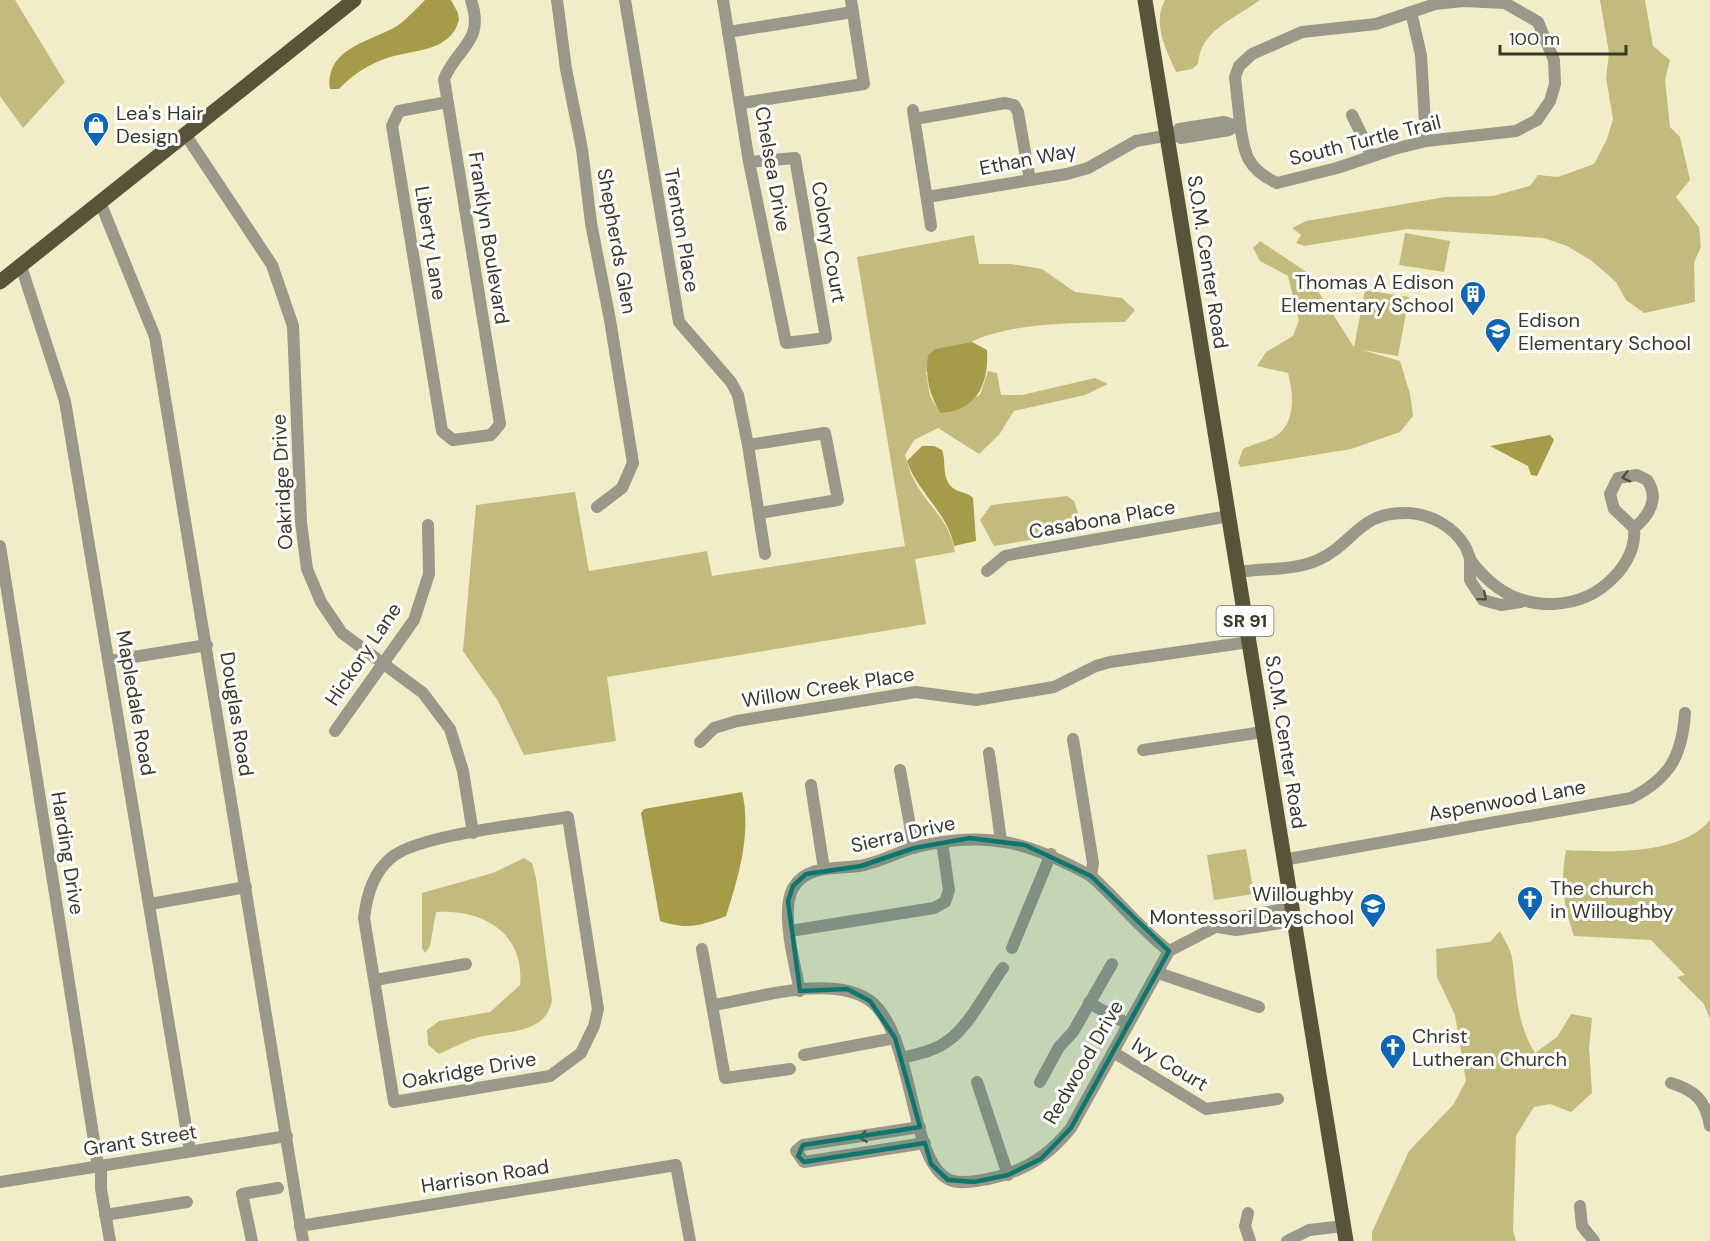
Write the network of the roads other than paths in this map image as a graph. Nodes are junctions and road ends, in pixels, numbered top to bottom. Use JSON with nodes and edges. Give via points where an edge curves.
{"nodes":[{"id":1,"x":354,"y":0,"type":"edge"},
{"id":2,"x":471,"y":0,"type":"edge"},
{"id":3,"x":557,"y":0,"type":"edge"},
{"id":4,"x":625,"y":0,"type":"edge"},
{"id":5,"x":723,"y":0,"type":"edge"},
{"id":6,"x":1145,"y":0,"type":"edge"},
{"id":7,"x":852,"y":6,"type":"edge"},
{"id":8,"x":1411,"y":12,"type":"junction"},
{"id":9,"x":728,"y":32,"type":"junction"},
{"id":10,"x":448,"y":102,"type":"junction"},
{"id":11,"x":742,"y":103,"type":"junction"},
{"id":12,"x":1353,"y":114,"type":"dead end"},
{"id":13,"x":1237,"y":124,"type":"junction"},
{"id":14,"x":185,"y":134,"type":"junction"},
{"id":15,"x":1171,"y":135,"type":"junction"},
{"id":16,"x":1426,"y":141,"type":"junction"},
{"id":17,"x":1372,"y":156,"type":"junction"},
{"id":18,"x":749,"y":162,"type":"junction"},
{"id":19,"x":1030,"y":180,"type":"junction"},
{"id":20,"x":927,"y":197,"type":"junction"},
{"id":21,"x":100,"y":202,"type":"junction"},
{"id":22,"x":931,"y":226,"type":"dead end"},
{"id":23,"x":21,"y":266,"type":"junction"},
{"id":24,"x":0,"y":282,"type":"edge"},
{"id":25,"x":786,"y":343,"type":"joint"},
{"id":26,"x":442,"y":431,"type":"joint"},
{"id":27,"x":748,"y":445,"type":"junction"},
{"id":28,"x":597,"y":507,"type":"dead end"},
{"id":29,"x":760,"y":513,"type":"junction"},
{"id":30,"x":1229,"y":516,"type":"junction"},
{"id":31,"x":428,"y":525,"type":"dead end"},
{"id":32,"x":1634,"y":528,"type":"dead end"},
{"id":33,"x":0,"y":546,"type":"edge"},
{"id":34,"x":765,"y":554,"type":"dead end"},
{"id":35,"x":1470,"y":561,"type":"junction"},
{"id":36,"x":987,"y":571,"type":"dead end"},
{"id":37,"x":1238,"y":572,"type":"junction"},
{"id":38,"x":1521,"y":602,"type":"junction"},
{"id":39,"x":1249,"y":642,"type":"junction"},
{"id":40,"x":207,"y":645,"type":"junction"},
{"id":41,"x":109,"y":661,"type":"junction"},
{"id":42,"x":381,"y":664,"type":"junction"},
{"id":43,"x":1685,"y":713,"type":"dead end"},
{"id":44,"x":335,"y":731,"type":"dead end"},
{"id":45,"x":1263,"y":732,"type":"junction"},
{"id":46,"x":1073,"y":739,"type":"dead end"},
{"id":47,"x":700,"y":742,"type":"dead end"},
{"id":48,"x":1143,"y":750,"type":"dead end"},
{"id":49,"x":989,"y":753,"type":"dead end"},
{"id":50,"x":900,"y":770,"type":"dead end"},
{"id":51,"x":811,"y":785,"type":"dead end"},
{"id":52,"x":472,"y":833,"type":"junction"},
{"id":53,"x":1001,"y":841,"type":"junction"},
{"id":54,"x":942,"y":842,"type":"junction"},
{"id":55,"x":914,"y":848,"type":"junction"},
{"id":56,"x":1051,"y":854,"type":"junction"},
{"id":57,"x":1283,"y":860,"type":"junction"},
{"id":58,"x":824,"y":869,"type":"junction"},
{"id":59,"x":1091,"y":876,"type":"junction"},
{"id":60,"x":246,"y":887,"type":"junction"},
{"id":61,"x":150,"y":904,"type":"junction"},
{"id":62,"x":1292,"y":914,"type":"junction"},
{"id":63,"x":790,"y":931,"type":"junction"},
{"id":64,"x":1012,"y":948,"type":"dead end"},
{"id":65,"x":702,"y":949,"type":"dead end"},
{"id":66,"x":1169,"y":951,"type":"junction"},
{"id":67,"x":466,"y":964,"type":"dead end"},
{"id":68,"x":1112,"y":964,"type":"dead end"},
{"id":69,"x":1003,"y":968,"type":"dead end"},
{"id":70,"x":1158,"y":973,"type":"junction"},
{"id":71,"x":375,"y":980,"type":"junction"},
{"id":72,"x":800,"y":991,"type":"junction"},
{"id":73,"x":1089,"y":1003,"type":"junction"},
{"id":74,"x":714,"y":1005,"type":"junction"},
{"id":75,"x":1259,"y":1007,"type":"dead end"},
{"id":76,"x":1128,"y":1024,"type":"junction"},
{"id":77,"x":895,"y":1038,"type":"junction"},
{"id":78,"x":1113,"y":1052,"type":"junction"},
{"id":79,"x":804,"y":1055,"type":"dead end"},
{"id":80,"x":901,"y":1058,"type":"junction"},
{"id":81,"x":790,"y":1069,"type":"dead end"},
{"id":82,"x":977,"y":1082,"type":"dead end"},
{"id":83,"x":1040,"y":1082,"type":"dead end"},
{"id":84,"x":1671,"y":1083,"type":"dead end"},
{"id":85,"x":1278,"y":1100,"type":"dead end"},
{"id":86,"x":1710,"y":1126,"type":"edge"},
{"id":87,"x":920,"y":1127,"type":"junction"},
{"id":88,"x":287,"y":1136,"type":"junction"},
{"id":89,"x":925,"y":1143,"type":"junction"},
{"id":90,"x":190,"y":1152,"type":"junction"},
{"id":91,"x":97,"y":1166,"type":"junction"},
{"id":92,"x":1008,"y":1174,"type":"junction"},
{"id":93,"x":0,"y":1182,"type":"edge"},
{"id":94,"x":278,"y":1188,"type":"dead end"},
{"id":95,"x":187,"y":1202,"type":"dead end"},
{"id":96,"x":1580,"y":1206,"type":"dead end"},
{"id":97,"x":1248,"y":1213,"type":"dead end"},
{"id":98,"x":105,"y":1215,"type":"junction"},
{"id":99,"x":300,"y":1226,"type":"junction"},
{"id":100,"x":1345,"y":1233,"type":"edge"},
{"id":101,"x":110,"y":1241,"type":"edge"},
{"id":102,"x":252,"y":1241,"type":"edge"},
{"id":103,"x":303,"y":1241,"type":"edge"},
{"id":104,"x":690,"y":1241,"type":"edge"},
{"id":105,"x":1250,"y":1241,"type":"edge"},
{"id":106,"x":1287,"y":1241,"type":"edge"},
{"id":107,"x":1594,"y":1241,"type":"edge"}],
"edges":[{"from":1,"to":14,"type":"main road"},
{"from":2,"to":10,"type":"street","name":"Franklyn Boulevard","via":[[475,32],[444,79]]},
{"from":3,"to":28,"type":"street","name":"Shepherds Glen","via":[[633,465],[622,488]]},
{"from":4,"to":27,"type":"street","name":"Trenton Place","via":[[679,322],[738,394]]},
{"from":5,"to":9,"type":"street","name":"Chelsea Drive"},
{"from":6,"to":15,"type":"main road","name":"S.O.M. Center Road","number":"SR 91"},
{"from":7,"to":9,"type":"street"},
{"from":7,"to":11,"type":"street","via":[[864,84]]},
{"from":8,"to":13,"type":"street","via":[[1376,24],[1302,32],[1252,54],[1239,66],[1235,77]]},
{"from":8,"to":16,"type":"street","via":[[1421,55]]},
{"from":8,"to":16,"type":"street","name":"South Turtle Trail","via":[[1463,1],[1505,3],[1538,22],[1554,60],[1555,84],[1550,101],[1537,120],[1515,131]]},
{"from":9,"to":11,"type":"street","name":"Chelsea Drive"},
{"from":10,"to":26,"type":"street","name":"Liberty Lane","via":[[399,111],[392,126]]},
{"from":10,"to":26,"type":"street","name":"Franklyn Boulevard","via":[[500,424],[491,435],[453,440]]},
{"from":11,"to":18,"type":"street","name":"Chelsea Drive"},
{"from":12,"to":17,"type":"street"},
{"from":13,"to":15,"type":"street","name":"Ethan Way","via":[[1224,122],[1179,129]]},
{"from":13,"to":17,"type":"street","name":"South Turtle Trail","via":[[1250,162],[1261,175],[1278,183]]},
{"from":14,"to":21,"type":"main road"},
{"from":14,"to":42,"type":"street","name":"Oakridge Drive","via":[[272,265],[285,295],[293,326],[301,522],[307,569],[321,602],[342,633]]},
{"from":15,"to":19,"type":"street","name":"Ethan Way","via":[[1136,141],[1088,168]]},
{"from":15,"to":30,"type":"main road","name":"S.O.M. Center Road","number":"SR 91"},
{"from":16,"to":17,"type":"street","name":"South Turtle Trail"},
{"from":18,"to":25,"type":"street","name":"Chelsea Drive"},
{"from":18,"to":25,"type":"street","name":"Colony Court","via":[[795,158],[826,338]]},
{"from":19,"to":20,"type":"street","name":"Ethan Way"},
{"from":19,"to":20,"type":"street","via":[[1014,105],[914,114]]},
{"from":20,"to":22,"type":"street"},
{"from":21,"to":23,"type":"main road"},
{"from":21,"to":40,"type":"street","name":"Douglas Road","via":[[155,337]]},
{"from":23,"to":24,"type":"main road"},
{"from":23,"to":41,"type":"street","name":"Mapledale Road","via":[[65,400]]},
{"from":27,"to":29,"type":"street","name":"Trenton Place"},
{"from":27,"to":29,"type":"street","via":[[825,433],[838,500]]},
{"from":29,"to":34,"type":"street","name":"Trenton Place"},
{"from":30,"to":36,"type":"street","name":"Casabona Place","via":[[1005,556]]},
{"from":30,"to":37,"type":"main road","name":"S.O.M. Center Road","number":"SR 91"},
{"from":31,"to":42,"type":"street","name":"Hickory Lane","via":[[429,574],[414,620]]},
{"from":32,"to":38,"type":"street","via":[[1628,558],[1616,576],[1598,591],[1567,603]]},
{"from":33,"to":91,"type":"street","name":"Harding Drive"},
{"from":35,"to":37,"type":"street","via":[[1463,543],[1443,524],[1421,515],[1396,513],[1360,526],[1337,549],[1309,563]]},
{"from":35,"to":38,"type":"street","via":[[1495,585]]},
{"from":35,"to":38,"type":"street","one_way":true,"via":[[1470,580],[1483,600],[1501,605]]},
{"from":37,"to":39,"type":"main road","name":"S.O.M. Center Road","number":"SR 91"},
{"from":39,"to":45,"type":"main road","name":"S.O.M. Center Road","number":"SR 91"},
{"from":39,"to":47,"type":"street","name":"Willow Creek Place","via":[[1110,662],[1053,687],[976,700],[916,692],[737,721],[714,728]]},
{"from":40,"to":41,"type":"street"},
{"from":40,"to":60,"type":"street","name":"Douglas Road"},
{"from":41,"to":61,"type":"street","name":"Mapledale Road"},
{"from":42,"to":44,"type":"street","name":"Hickory Lane"},
{"from":42,"to":52,"type":"street","name":"Oakridge Drive","via":[[423,693],[450,729],[463,771]]},
{"from":43,"to":57,"type":"street","name":"Aspenwood Lane","via":[[1684,737],[1676,758],[1663,778],[1631,798]]},
{"from":45,"to":48,"type":"street"},
{"from":45,"to":57,"type":"main road","name":"S.O.M. Center Road","number":"SR 91"},
{"from":46,"to":59,"type":"street","via":[[1093,863]]},
{"from":49,"to":53,"type":"street"},
{"from":50,"to":55,"type":"street"},
{"from":51,"to":58,"type":"street"},
{"from":52,"to":71,"type":"street","name":"Oakridge Drive","via":[[406,848],[378,872],[368,894],[364,918]]},
{"from":52,"to":71,"type":"street","name":"Oakridge Drive","via":[[568,818],[598,1009],[581,1053],[550,1076],[394,1102]]},
{"from":53,"to":54,"type":"street","name":"Sierra Drive","via":[[970,838]]},
{"from":53,"to":56,"type":"street","name":"Sierra Drive"},
{"from":54,"to":55,"type":"street","name":"Sierra Drive"},
{"from":54,"to":63,"type":"street","via":[[949,890],[945,902],[934,908]]},
{"from":55,"to":58,"type":"street","name":"Sierra Drive","via":[[861,866]]},
{"from":56,"to":59,"type":"street","name":"Sierra Drive"},
{"from":56,"to":64,"type":"street"},
{"from":57,"to":62,"type":"main road","name":"S.O.M. Center Road","number":"SR 91"},
{"from":58,"to":63,"type":"street","name":"Sierra Drive","via":[[806,874],[794,886],[788,901]]},
{"from":59,"to":66,"type":"street","name":"Sierra Drive"},
{"from":60,"to":61,"type":"street"},
{"from":60,"to":88,"type":"street","name":"Douglas Road"},
{"from":61,"to":90,"type":"street","name":"Mapledale Road"},
{"from":62,"to":66,"type":"street","via":[[1233,918]]},
{"from":62,"to":100,"type":"main road","name":"S.O.M. Center Road","number":"SR 91"},
{"from":63,"to":72,"type":"street","name":"Sierra Drive"},
{"from":65,"to":74,"type":"street"},
{"from":66,"to":70,"type":"street","name":"Redwood Drive"},
{"from":67,"to":71,"type":"street"},
{"from":68,"to":73,"type":"street"},
{"from":69,"to":80,"type":"street","via":[[950,1040],[930,1051]]},
{"from":70,"to":75,"type":"street"},
{"from":70,"to":76,"type":"street","name":"Redwood Drive"},
{"from":72,"to":74,"type":"street"},
{"from":72,"to":77,"type":"street","via":[[847,989],[870,1001],[886,1018]]},
{"from":73,"to":76,"type":"street"},
{"from":73,"to":83,"type":"street"},
{"from":74,"to":81,"type":"street","via":[[725,1078]]},
{"from":76,"to":78,"type":"street","name":"Redwood Drive"},
{"from":77,"to":79,"type":"street"},
{"from":77,"to":80,"type":"street"},
{"from":78,"to":85,"type":"street","name":"Ivy Court","via":[[1206,1109]]},
{"from":78,"to":92,"type":"street","name":"Redwood Drive","via":[[1060,1142],[1041,1158]]},
{"from":80,"to":87,"type":"street"},
{"from":82,"to":92,"type":"street"},
{"from":84,"to":86,"type":"street","via":[[1689,1088],[1699,1096]]},
{"from":87,"to":89,"type":"street","name":"Redwood Drive"},
{"from":87,"to":89,"type":"street","one_way":true,"via":[[803,1145],[796,1151],[804,1162]]},
{"from":88,"to":90,"type":"street","name":"Grant Street"},
{"from":88,"to":99,"type":"street","name":"Douglas Road"},
{"from":89,"to":92,"type":"street","name":"Redwood Drive","via":[[931,1164],[948,1180],[974,1182]]},
{"from":90,"to":91,"type":"street","name":"Grant Street"},
{"from":91,"to":93,"type":"street","name":"Grant Street"},
{"from":91,"to":98,"type":"street","name":"Harding Drive"},
{"from":94,"to":102,"type":"street","via":[[242,1194]]},
{"from":95,"to":98,"type":"street"},
{"from":96,"to":107,"type":"street","via":[[1582,1226]]},
{"from":97,"to":105,"type":"street","via":[[1245,1226]]},
{"from":98,"to":101,"type":"street","name":"Harding Drive"},
{"from":99,"to":103,"type":"street","name":"Douglas Road"},
{"from":99,"to":104,"type":"street","name":"Harrison Road","via":[[676,1165]]},
{"from":100,"to":106,"type":"street","via":[[1309,1230]]}]}
